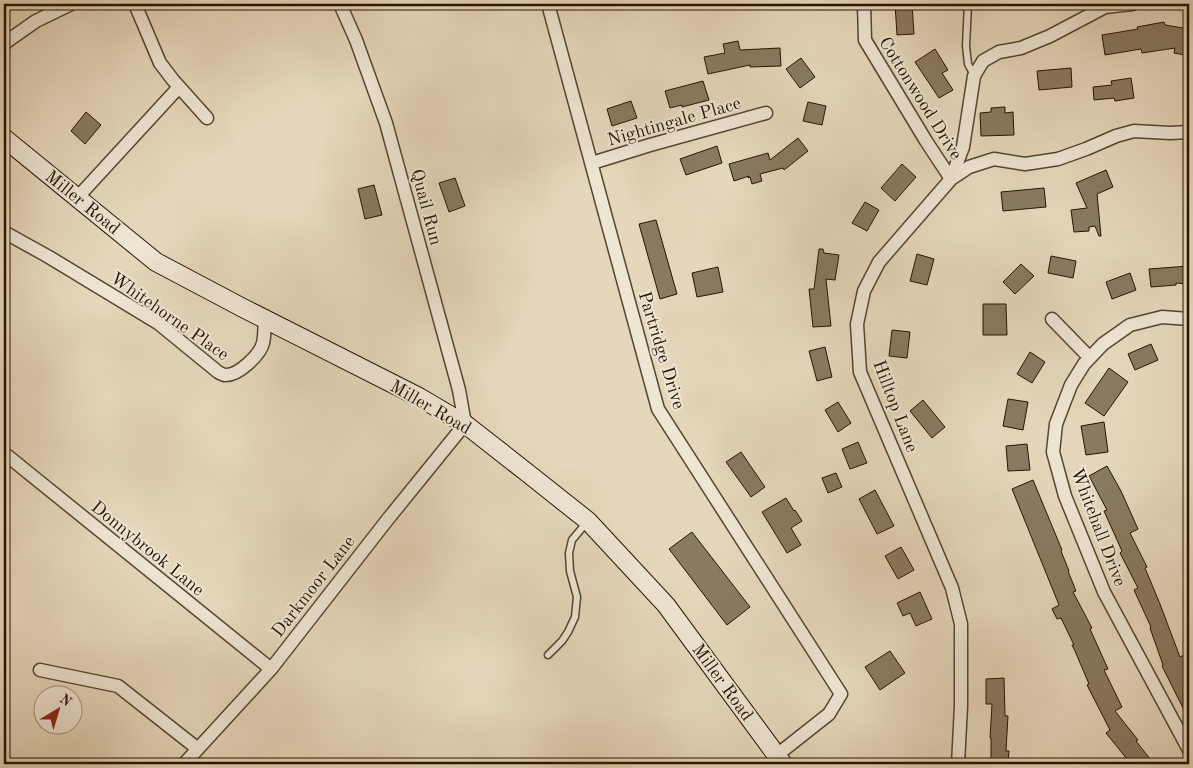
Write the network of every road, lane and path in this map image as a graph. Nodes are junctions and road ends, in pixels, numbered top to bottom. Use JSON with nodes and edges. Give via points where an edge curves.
{"nodes":[{"id":1,"x":71,"y":4,"type":"edge"},
{"id":2,"x":135,"y":4,"type":"edge"},
{"id":3,"x":340,"y":4,"type":"edge"},
{"id":4,"x":548,"y":4,"type":"edge"},
{"id":5,"x":864,"y":4,"type":"edge"},
{"id":6,"x":968,"y":4,"type":"edge"},
{"id":7,"x":1132,"y":4,"type":"edge"},
{"id":8,"x":4,"y":45,"type":"edge"},
{"id":9,"x":974,"y":76,"type":"junction"},
{"id":10,"x":179,"y":87,"type":"junction"},
{"id":11,"x":766,"y":113,"type":"dead end"},
{"id":12,"x":207,"y":118,"type":"dead end"},
{"id":13,"x":1189,"y":132,"type":"edge"},
{"id":14,"x":4,"y":138,"type":"edge"},
{"id":15,"x":592,"y":163,"type":"junction"},
{"id":16,"x":951,"y":179,"type":"junction"},
{"id":17,"x":77,"y":198,"type":"junction"},
{"id":18,"x":4,"y":232,"type":"edge"},
{"id":19,"x":266,"y":319,"type":"junction"},
{"id":20,"x":1052,"y":319,"type":"dead end"},
{"id":21,"x":1189,"y":319,"type":"edge"},
{"id":22,"x":1090,"y":358,"type":"junction"},
{"id":23,"x":465,"y":424,"type":"junction"},
{"id":24,"x":4,"y":454,"type":"edge"},
{"id":25,"x":588,"y":522,"type":"junction"},
{"id":26,"x":548,"y":655,"type":"dead end"},
{"id":27,"x":271,"y":669,"type":"junction"},
{"id":28,"x":40,"y":670,"type":"dead end"},
{"id":29,"x":198,"y":749,"type":"junction"},
{"id":30,"x":1189,"y":750,"type":"edge"},
{"id":31,"x":780,"y":760,"type":"edge"},
{"id":32,"x":184,"y":764,"type":"edge"},
{"id":33,"x":958,"y":764,"type":"edge"}],
"edges":[{"from":1,"to":8,"type":"street","via":[[36,21]]},
{"from":2,"to":10,"type":"street","via":[[160,63]]},
{"from":3,"to":23,"type":"street","name":"Quail Run","via":[[386,123],[459,390]]},
{"from":4,"to":15,"type":"street","name":"Partridge Drive"},
{"from":5,"to":16,"type":"street","name":"Cottonwood Drive","via":[[865,40]]},
{"from":6,"to":9,"type":"lane","via":[[966,46],[968,64]]},
{"from":7,"to":9,"type":"street","via":[[1105,7],[1050,36],[1021,48],[999,52],[983,61]]},
{"from":9,"to":16,"type":"street","via":[[963,147]]},
{"from":10,"to":12,"type":"street"},
{"from":10,"to":17,"type":"street"},
{"from":11,"to":15,"type":"street","name":"Nightingale Place"},
{"from":13,"to":16,"type":"street","name":"Hilltop Lane","via":[[1134,131],[1058,159],[1025,164],[994,159],[969,167]]},
{"from":14,"to":17,"type":"street","name":"Miller Road"},
{"from":15,"to":31,"type":"street","name":"Partridge Drive","via":[[658,410],[841,694],[829,714]]},
{"from":16,"to":33,"type":"street","name":"Hilltop Lane","via":[[879,262],[864,291],[857,324],[860,372],[952,588],[959,615],[962,706]]},
{"from":17,"to":19,"type":"street","name":"Miller Road","via":[[156,262]]},
{"from":18,"to":19,"type":"street","name":"Whitehorne Place","via":[[158,323],[226,375],[240,370],[254,358],[263,344]]},
{"from":19,"to":23,"type":"street","name":"Miller Road"},
{"from":20,"to":22,"type":"street"},
{"from":21,"to":22,"type":"street","name":"Whitehall Drive","via":[[1162,317],[1130,325],[1102,344]]},
{"from":22,"to":30,"type":"street","name":"Whitehall Drive","via":[[1071,384],[1056,424],[1053,452],[1065,496],[1104,592]]},
{"from":23,"to":25,"type":"street","name":"Miller Road"},
{"from":23,"to":27,"type":"street","name":"Darkmoor Lane"},
{"from":24,"to":27,"type":"street","name":"Donnybrook Lane"},
{"from":25,"to":26,"type":"lane","via":[[572,540],[570,553],[570,571],[577,597],[575,617],[562,641]]},
{"from":25,"to":31,"type":"street","name":"Miller Road","via":[[666,605]]},
{"from":27,"to":29,"type":"street","name":"Darkmoor Lane"},
{"from":28,"to":29,"type":"street","via":[[118,686]]},
{"from":29,"to":32,"type":"street","name":"Darkmoor Lane"}]}
